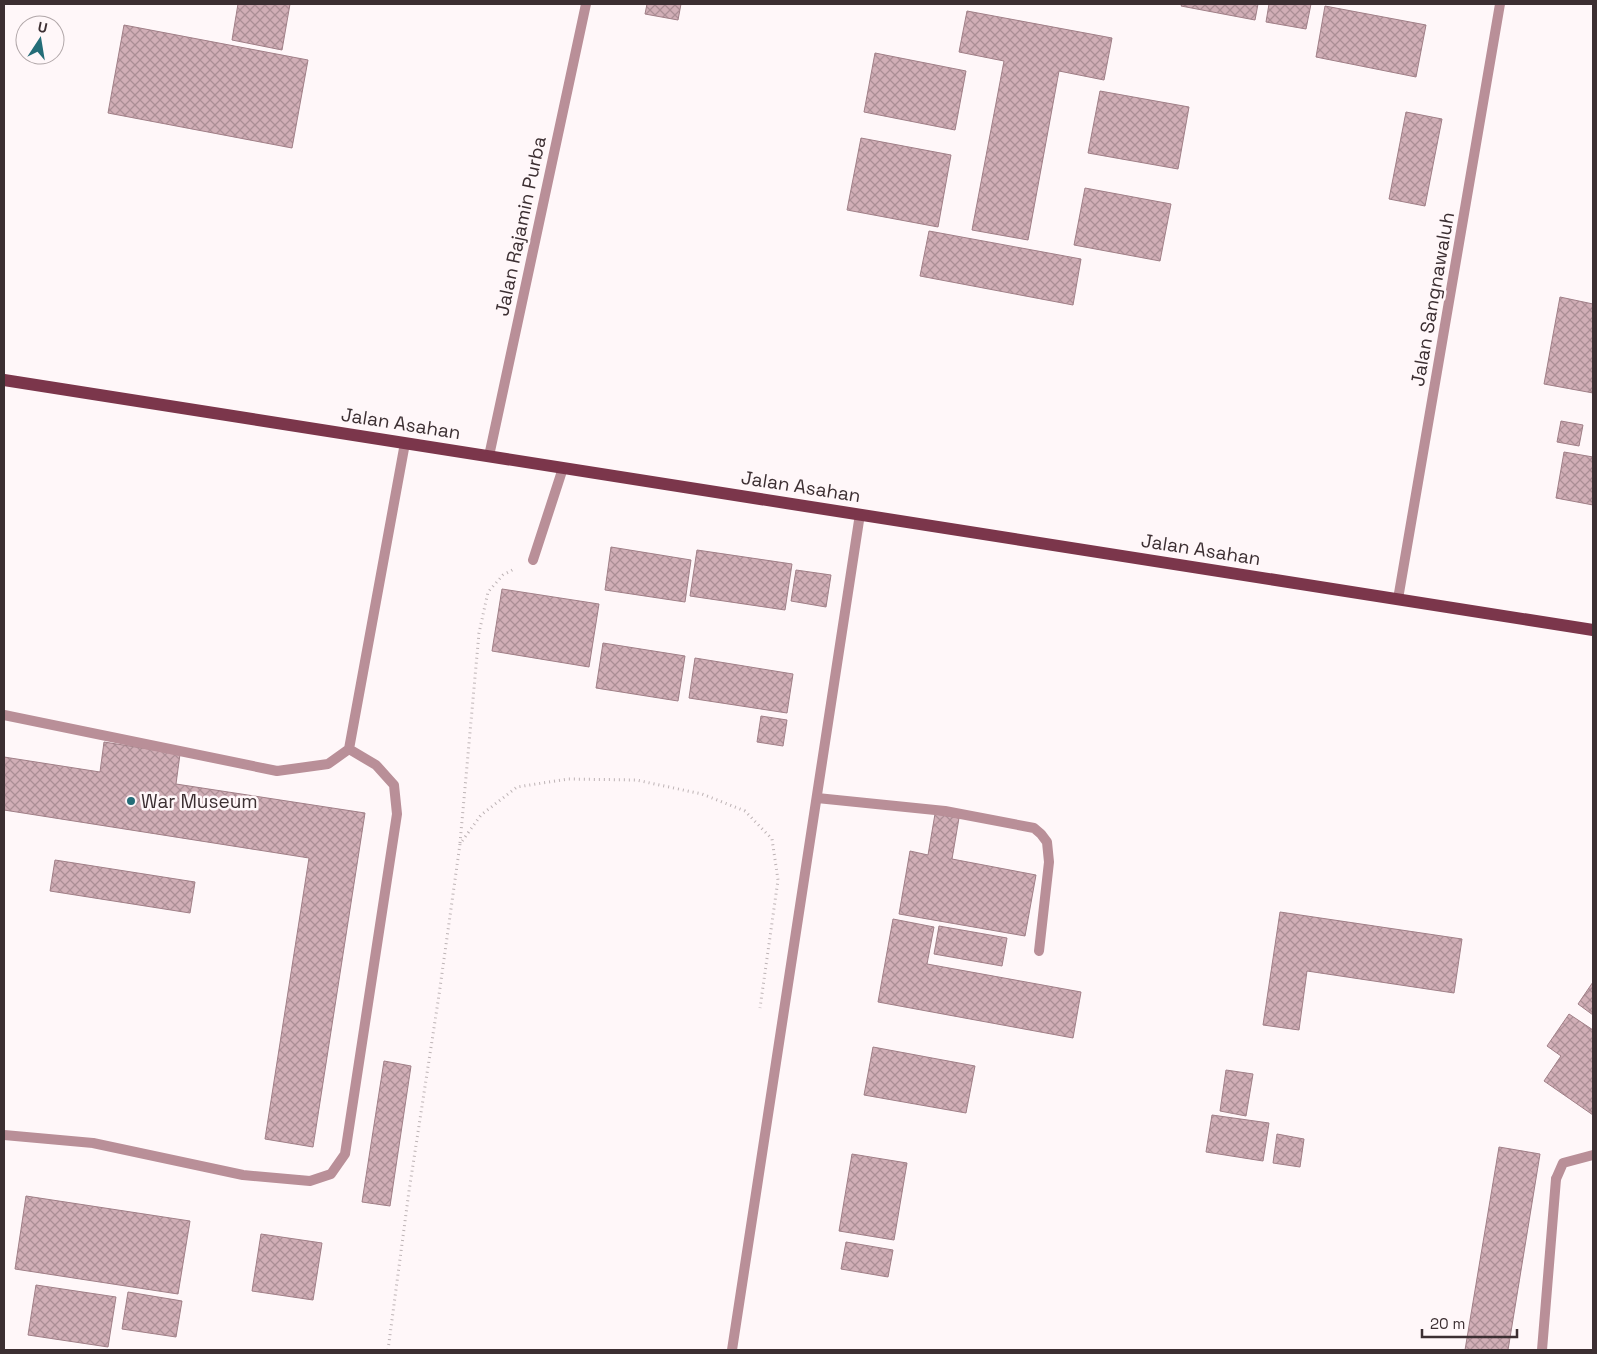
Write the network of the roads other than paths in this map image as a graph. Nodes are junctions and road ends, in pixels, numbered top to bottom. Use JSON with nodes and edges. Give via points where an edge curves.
{"nodes":[{"id":1,"x":586,"y":4,"type":"edge"},
{"id":2,"x":1500,"y":4,"type":"edge"},
{"id":3,"x":4,"y":380,"type":"edge"},
{"id":4,"x":405,"y":443,"type":"junction"},
{"id":5,"x":489,"y":456,"type":"junction"},
{"id":6,"x":563,"y":468,"type":"junction"},
{"id":7,"x":860,"y":514,"type":"junction"},
{"id":8,"x":533,"y":560,"type":"road end"},
{"id":9,"x":1398,"y":599,"type":"junction"},
{"id":10,"x":1593,"y":630,"type":"edge"},
{"id":11,"x":4,"y":715,"type":"edge"},
{"id":12,"x":348,"y":749,"type":"junction"},
{"id":13,"x":817,"y":798,"type":"junction"},
{"id":14,"x":1039,"y":951,"type":"dead end"},
{"id":15,"x":4,"y":1135,"type":"edge"},
{"id":16,"x":1593,"y":1155,"type":"edge"},
{"id":17,"x":732,"y":1350,"type":"edge"},
{"id":18,"x":1542,"y":1350,"type":"edge"}],
"edges":[{"from":1,"to":5,"type":"street","name":"Jalan Rajamin Purba"},
{"from":2,"to":9,"type":"street","name":"Jalan Sangnawaluh"},
{"from":3,"to":4,"type":"main road","name":"Jalan Asahan"},
{"from":4,"to":5,"type":"main road","name":"Jalan Asahan"},
{"from":4,"to":12,"type":"street"},
{"from":5,"to":6,"type":"main road","name":"Jalan Asahan"},
{"from":6,"to":7,"type":"main road","name":"Jalan Asahan"},
{"from":6,"to":8,"type":"street"},
{"from":7,"to":9,"type":"main road","name":"Jalan Asahan"},
{"from":7,"to":13,"type":"street"},
{"from":9,"to":10,"type":"main road","name":"Jalan Asahan"},
{"from":11,"to":12,"type":"street","via":[[277,771],[328,764]]},
{"from":12,"to":15,"type":"street","via":[[376,765],[394,785],[397,814],[345,1154],[331,1174],[310,1181],[243,1175],[93,1143]]},
{"from":13,"to":14,"type":"street","via":[[945,811],[1034,828],[1047,842],[1049,862]]},
{"from":13,"to":17,"type":"street"},
{"from":16,"to":18,"type":"street","via":[[1563,1163],[1556,1179]]}]}
